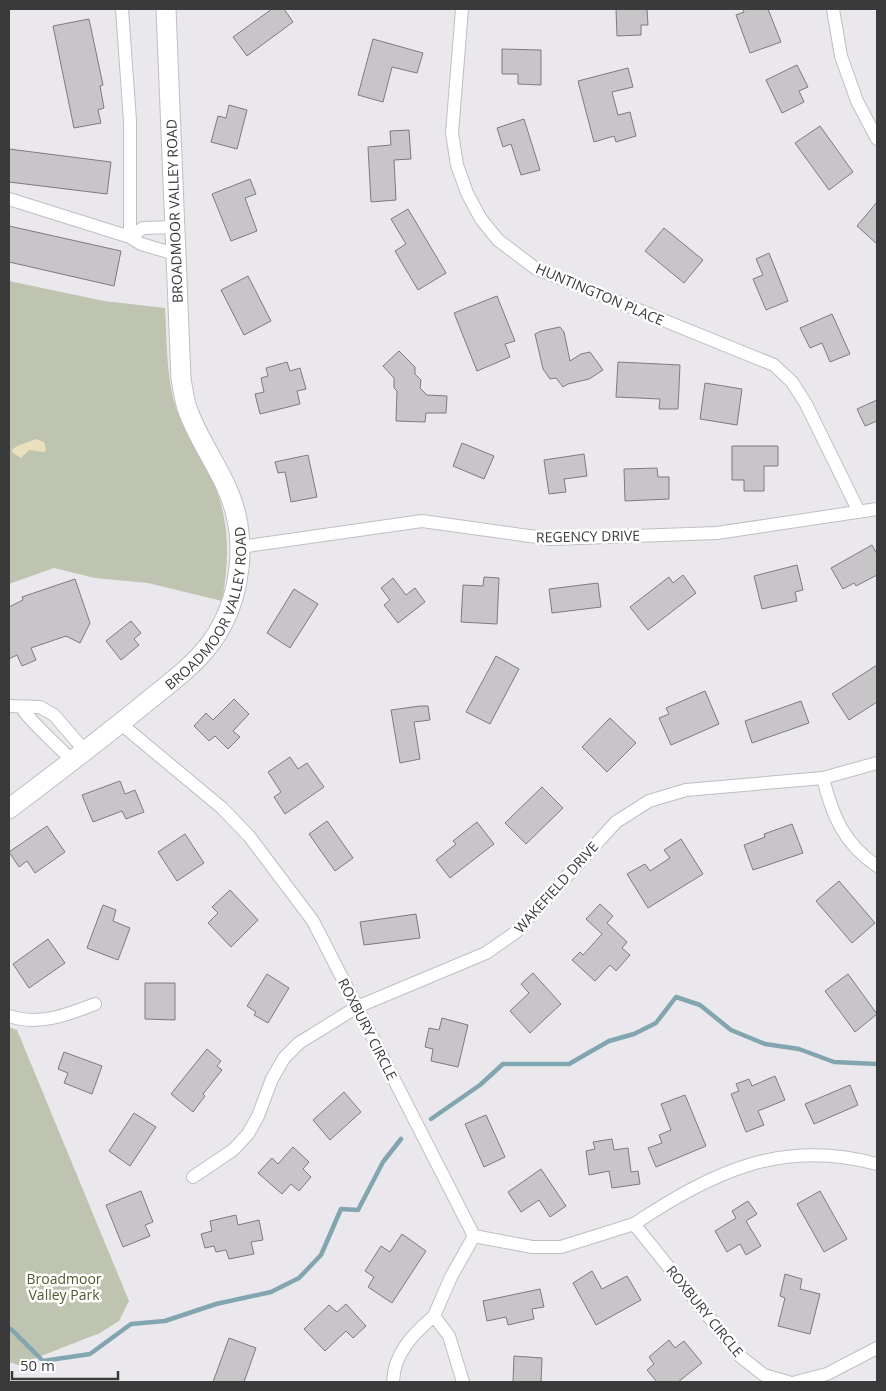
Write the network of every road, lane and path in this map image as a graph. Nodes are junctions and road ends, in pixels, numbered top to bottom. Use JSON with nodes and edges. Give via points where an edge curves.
{"nodes":[{"id":1,"x":122,"y":9,"type":"edge"},
{"id":2,"x":166,"y":9,"type":"edge"},
{"id":3,"x":462,"y":9,"type":"edge"},
{"id":4,"x":833,"y":9,"type":"edge"},
{"id":5,"x":877,"y":139,"type":"edge"},
{"id":6,"x":9,"y":199,"type":"edge"},
{"id":7,"x":174,"y":227,"type":"junction"},
{"id":8,"x":130,"y":237,"type":"junction"},
{"id":9,"x":175,"y":254,"type":"junction"},
{"id":10,"x":877,"y":509,"type":"edge"},
{"id":11,"x":859,"y":512,"type":"junction"},
{"id":12,"x":240,"y":547,"type":"junction"},
{"id":13,"x":15,"y":706,"type":"edge"},
{"id":14,"x":120,"y":724,"type":"junction"},
{"id":15,"x":78,"y":756,"type":"junction"},
{"id":16,"x":877,"y":763,"type":"edge"},
{"id":17,"x":823,"y":778,"type":"junction"},
{"id":18,"x":9,"y":809,"type":"edge"},
{"id":19,"x":877,"y":866,"type":"edge"},
{"id":20,"x":95,"y":1004,"type":"dead end"},
{"id":21,"x":357,"y":1008,"type":"junction"},
{"id":22,"x":9,"y":1016,"type":"edge"},
{"id":23,"x":877,"y":1164,"type":"edge"},
{"id":24,"x":193,"y":1177,"type":"dead end"},
{"id":25,"x":634,"y":1224,"type":"junction"},
{"id":26,"x":474,"y":1236,"type":"junction"},
{"id":27,"x":434,"y":1316,"type":"junction"},
{"id":28,"x":877,"y":1348,"type":"edge"},
{"id":29,"x":393,"y":1382,"type":"edge"},
{"id":30,"x":463,"y":1382,"type":"edge"},
{"id":31,"x":788,"y":1382,"type":"edge"},
{"id":32,"x":796,"y":1382,"type":"edge"}],
"edges":[{"from":1,"to":8,"type":"street","via":[[130,121]]},
{"from":2,"to":7,"type":"street","name":"BROADMOOR VALLEY ROAD"},
{"from":3,"to":11,"type":"street","name":"HUNTINGTON PLACE","via":[[452,133],[457,165],[481,219],[498,240],[535,268],[774,365],[792,382],[806,404]]},
{"from":4,"to":5,"type":"street","via":[[841,56],[856,102]]},
{"from":6,"to":8,"type":"street"},
{"from":7,"to":8,"type":"street","via":[[143,228]]},
{"from":7,"to":9,"type":"street","name":"BROADMOOR VALLEY ROAD"},
{"from":8,"to":9,"type":"street","via":[[141,244]]},
{"from":9,"to":12,"type":"street","name":"BROADMOOR VALLEY ROAD","via":[[181,379],[188,409],[228,487]]},
{"from":10,"to":11,"type":"street","name":"REGENCY DRIVE"},
{"from":11,"to":12,"type":"street","name":"REGENCY DRIVE","via":[[717,533],[551,539],[422,521]]},
{"from":12,"to":14,"type":"street","name":"BROADMOOR VALLEY ROAD","via":[[238,580],[210,643],[188,668]]},
{"from":13,"to":15,"type":"street"},
{"from":13,"to":15,"type":"street","via":[[40,706],[54,716]]},
{"from":14,"to":15,"type":"street","name":"BROADMOOR VALLEY ROAD"},
{"from":14,"to":21,"type":"street","name":"ROXBURY CIRCLE","via":[[222,808],[249,836],[312,921]]},
{"from":15,"to":18,"type":"street","name":"BROADMOOR VALLEY ROAD"},
{"from":16,"to":17,"type":"street","name":"WAKEFIELD DRIVE"},
{"from":17,"to":19,"type":"street","via":[[831,810],[839,826],[860,853]]},
{"from":17,"to":21,"type":"street","name":"WAKEFIELD DRIVE","via":[[686,790],[649,801],[616,822],[516,932],[486,953]]},
{"from":20,"to":22,"type":"street","via":[[47,1020],[19,1020]]},
{"from":21,"to":24,"type":"street","name":"WAKEFIELD DRIVE","via":[[299,1043],[284,1058],[248,1134],[233,1150]]},
{"from":21,"to":26,"type":"street","name":"ROXBURY CIRCLE"},
{"from":23,"to":25,"type":"street","via":[[855,1158],[772,1157],[739,1167],[674,1198]]},
{"from":25,"to":26,"type":"street","via":[[561,1247],[532,1247]]},
{"from":25,"to":31,"type":"street","name":"ROXBURY CIRCLE","via":[[741,1357],[764,1375]]},
{"from":26,"to":27,"type":"street"},
{"from":27,"to":29,"type":"street","via":[[412,1334],[394,1367]]},
{"from":27,"to":30,"type":"street","via":[[449,1336]]},
{"from":28,"to":32,"type":"street","via":[[827,1374]]}]}
